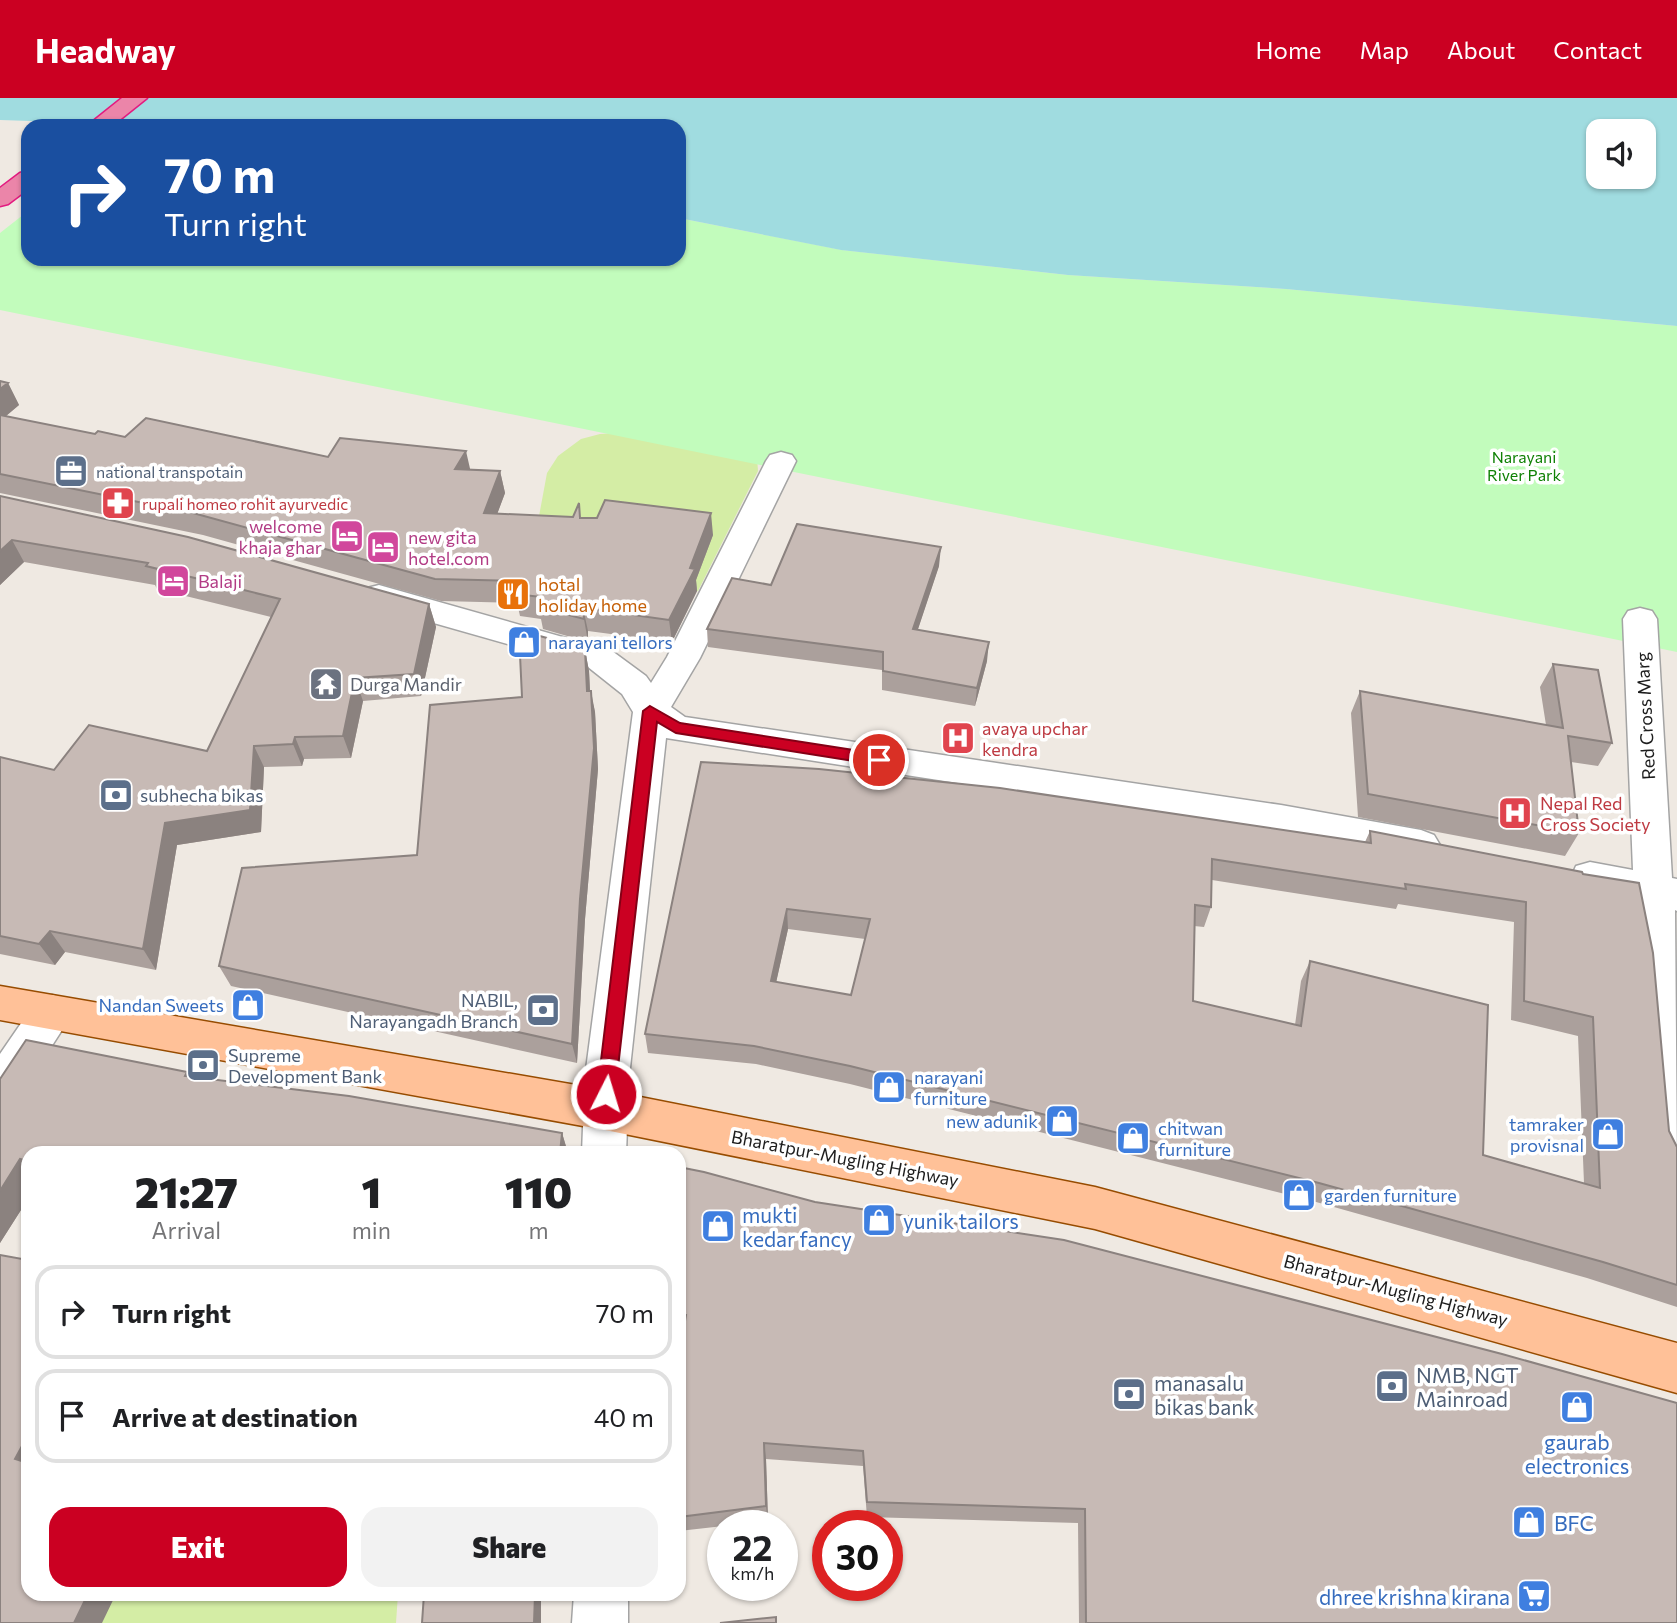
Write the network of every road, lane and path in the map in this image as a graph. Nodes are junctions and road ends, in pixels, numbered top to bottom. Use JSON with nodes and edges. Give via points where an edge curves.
{"nodes":[{"id":1,"x":136,"y":98,"type":"edge"},
{"id":2,"x":108,"y":119,"type":"edge"},
{"id":3,"x":21,"y":183,"type":"edge"},
{"id":4,"x":0,"y":199,"type":"edge"},
{"id":5,"x":781,"y":461,"type":"dead end"},
{"id":6,"x":349,"y":587,"type":"edge"},
{"id":7,"x":1640,"y":619,"type":"dead end"},
{"id":8,"x":650,"y":711,"type":"junction"},
{"id":9,"x":1454,"y":851,"type":"edge"},
{"id":10,"x":1560,"y":871,"type":"edge"},
{"id":11,"x":1665,"y":892,"type":"edge"},
{"id":12,"x":0,"y":1003,"type":"edge"},
{"id":13,"x":52,"y":1013,"type":"junction"},
{"id":14,"x":0,"y":1089,"type":"edge"},
{"id":15,"x":604,"y":1132,"type":"edge"},
{"id":16,"x":1677,"y":1149,"type":"edge"},
{"id":17,"x":1677,"y":1368,"type":"edge"},
{"id":18,"x":601,"y":1601,"type":"edge"},
{"id":19,"x":600,"y":1623,"type":"edge"}],
"edges":[{"from":1,"to":2,"type":"highway"},
{"from":3,"to":4,"type":"highway"},
{"from":5,"to":8,"type":"street","via":[[683,658]]},
{"from":6,"to":8,"type":"street","via":[[600,659],[634,685]]},
{"from":7,"to":11,"type":"street","name":"Red Cross Marg"},
{"from":8,"to":9,"type":"street","via":[[676,728],[719,736],[1281,818]]},
{"from":8,"to":15,"type":"street"},
{"from":10,"to":11,"type":"street"},
{"from":11,"to":16,"type":"street","name":"Red Cross Marg"},
{"from":12,"to":13,"type":"main road","name":"Bharatpur-Mugling Highway"},
{"from":13,"to":14,"type":"street"},
{"from":13,"to":15,"type":"main road","name":"Bharatpur-Mugling Highway"},
{"from":15,"to":17,"type":"main road","name":"Bharatpur-Mugling Highway","via":[[1095,1208]]},
{"from":18,"to":19,"type":"street"}]}
